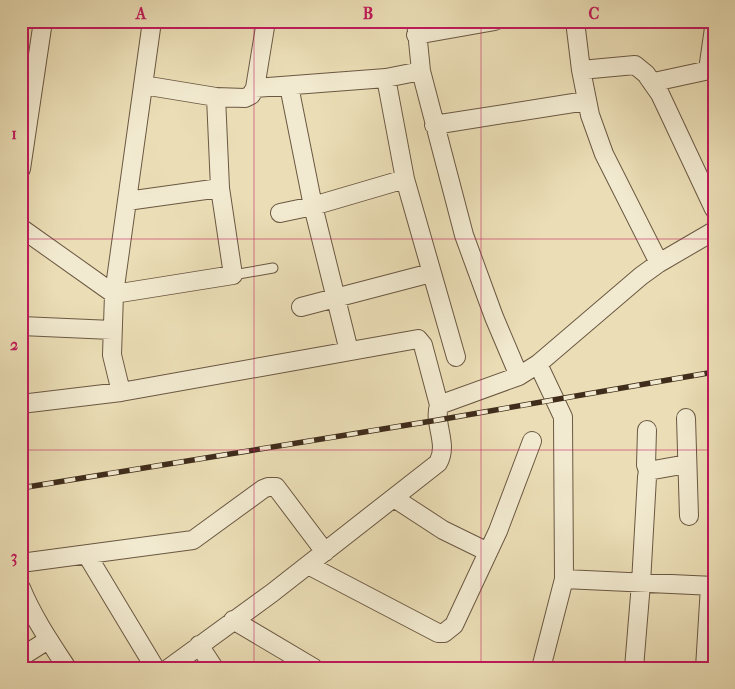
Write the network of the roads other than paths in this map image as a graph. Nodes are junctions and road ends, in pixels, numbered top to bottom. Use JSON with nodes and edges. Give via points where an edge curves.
{"nodes":[{"id":1,"x":43,"y":21,"type":"edge"},
{"id":2,"x":152,"y":21,"type":"edge"},
{"id":3,"x":266,"y":21,"type":"edge"},
{"id":4,"x":495,"y":21,"type":"edge"},
{"id":5,"x":575,"y":21,"type":"edge"},
{"id":6,"x":416,"y":28,"type":"edge"},
{"id":7,"x":714,"y":28,"type":"edge"},
{"id":8,"x":711,"y":69,"type":"edge"},
{"id":9,"x":581,"y":70,"type":"junction"},
{"id":10,"x":421,"y":72,"type":"junction"},
{"id":11,"x":386,"y":78,"type":"junction"},
{"id":12,"x":654,"y":82,"type":"junction"},
{"id":13,"x":143,"y":85,"type":"junction"},
{"id":14,"x":289,"y":86,"type":"junction"},
{"id":15,"x":256,"y":88,"type":"junction"},
{"id":16,"x":216,"y":97,"type":"junction"},
{"id":17,"x":586,"y":101,"type":"junction"},
{"id":18,"x":26,"y":109,"type":"edge"},
{"id":19,"x":434,"y":125,"type":"junction"},
{"id":20,"x":21,"y":170,"type":"edge"},
{"id":21,"x":405,"y":179,"type":"junction"},
{"id":22,"x":220,"y":188,"type":"junction"},
{"id":23,"x":127,"y":201,"type":"junction"},
{"id":24,"x":313,"y":206,"type":"junction"},
{"id":25,"x":714,"y":210,"type":"edge"},
{"id":26,"x":280,"y":213,"type":"dead end"},
{"id":27,"x":21,"y":228,"type":"edge"},
{"id":28,"x":714,"y":231,"type":"edge"},
{"id":29,"x":659,"y":263,"type":"junction"},
{"id":30,"x":273,"y":268,"type":"dead end"},
{"id":31,"x":431,"y":273,"type":"junction"},
{"id":32,"x":233,"y":275,"type":"junction"},
{"id":33,"x":114,"y":294,"type":"junction"},
{"id":34,"x":336,"y":298,"type":"junction"},
{"id":35,"x":300,"y":307,"type":"dead end"},
{"id":36,"x":21,"y":326,"type":"edge"},
{"id":37,"x":112,"y":330,"type":"junction"},
{"id":38,"x":349,"y":351,"type":"junction"},
{"id":39,"x":456,"y":357,"type":"dead end"},
{"id":40,"x":538,"y":364,"type":"junction"},
{"id":41,"x":519,"y":376,"type":"junction"},
{"id":42,"x":120,"y":392,"type":"junction"},
{"id":43,"x":21,"y":404,"type":"edge"},
{"id":44,"x":439,"y":404,"type":"junction"},
{"id":45,"x":686,"y":418,"type":"dead end"},
{"id":46,"x":647,"y":430,"type":"dead end"},
{"id":47,"x":532,"y":441,"type":"dead end"},
{"id":48,"x":687,"y":464,"type":"junction"},
{"id":49,"x":648,"y":471,"type":"junction"},
{"id":50,"x":394,"y":498,"type":"junction"},
{"id":51,"x":688,"y":516,"type":"dead end"},
{"id":52,"x":324,"y":552,"type":"junction"},
{"id":53,"x":488,"y":552,"type":"junction"},
{"id":54,"x":87,"y":555,"type":"junction"},
{"id":55,"x":21,"y":563,"type":"edge"},
{"id":56,"x":308,"y":565,"type":"junction"},
{"id":57,"x":564,"y":579,"type":"junction"},
{"id":58,"x":641,"y":582,"type":"junction"},
{"id":59,"x":712,"y":586,"type":"edge"},
{"id":60,"x":21,"y":588,"type":"edge"},
{"id":61,"x":233,"y":620,"type":"junction"},
{"id":62,"x":48,"y":640,"type":"junction"},
{"id":63,"x":199,"y":645,"type":"junction"},
{"id":64,"x":21,"y":657,"type":"edge"},
{"id":65,"x":68,"y":668,"type":"edge"},
{"id":66,"x":155,"y":668,"type":"edge"},
{"id":67,"x":168,"y":668,"type":"edge"},
{"id":68,"x":214,"y":668,"type":"edge"},
{"id":69,"x":314,"y":668,"type":"edge"},
{"id":70,"x":541,"y":668,"type":"edge"},
{"id":71,"x":634,"y":668,"type":"edge"},
{"id":72,"x":705,"y":668,"type":"edge"}],
"edges":[{"from":1,"to":18,"type":"street"},
{"from":2,"to":13,"type":"street"},
{"from":3,"to":15,"type":"street"},
{"from":4,"to":6,"type":"street"},
{"from":5,"to":9,"type":"street"},
{"from":6,"to":10,"type":"street"},
{"from":7,"to":8,"type":"street"},
{"from":8,"to":12,"type":"street"},
{"from":9,"to":12,"type":"street","via":[[635,65]]},
{"from":9,"to":17,"type":"street"},
{"from":10,"to":11,"type":"street"},
{"from":10,"to":19,"type":"street"},
{"from":11,"to":14,"type":"street"},
{"from":11,"to":21,"type":"street"},
{"from":12,"to":25,"type":"street"},
{"from":13,"to":16,"type":"street"},
{"from":13,"to":23,"type":"street"},
{"from":14,"to":15,"type":"street"},
{"from":14,"to":24,"type":"street"},
{"from":15,"to":16,"type":"street","via":[[245,98]]},
{"from":16,"to":22,"type":"street"},
{"from":17,"to":19,"type":"street"},
{"from":17,"to":29,"type":"street","via":[[604,154]]},
{"from":18,"to":20,"type":"street"},
{"from":19,"to":41,"type":"street","via":[[464,235]]},
{"from":21,"to":24,"type":"street"},
{"from":21,"to":31,"type":"street"},
{"from":22,"to":23,"type":"street"},
{"from":22,"to":32,"type":"street"},
{"from":23,"to":33,"type":"street"},
{"from":24,"to":26,"type":"street"},
{"from":24,"to":34,"type":"street"},
{"from":27,"to":33,"type":"street"},
{"from":28,"to":29,"type":"street"},
{"from":29,"to":40,"type":"street"},
{"from":30,"to":32,"type":"lane"},
{"from":31,"to":34,"type":"street"},
{"from":31,"to":39,"type":"street"},
{"from":32,"to":33,"type":"street"},
{"from":33,"to":37,"type":"street"},
{"from":34,"to":35,"type":"street"},
{"from":34,"to":38,"type":"street"},
{"from":36,"to":37,"type":"street"},
{"from":37,"to":42,"type":"street","via":[[112,355]]},
{"from":38,"to":42,"type":"street"},
{"from":38,"to":44,"type":"street","via":[[418,339],[423,345]]},
{"from":40,"to":41,"type":"street"},
{"from":40,"to":57,"type":"street","via":[[563,417]]},
{"from":41,"to":44,"type":"street"},
{"from":42,"to":43,"type":"street"},
{"from":44,"to":50,"type":"street","via":[[442,456],[438,463]]},
{"from":45,"to":48,"type":"street"},
{"from":46,"to":49,"type":"street"},
{"from":47,"to":53,"type":"street"},
{"from":48,"to":49,"type":"street"},
{"from":48,"to":51,"type":"street"},
{"from":49,"to":58,"type":"street"},
{"from":50,"to":52,"type":"street"},
{"from":50,"to":53,"type":"street","via":[[443,530]]},
{"from":52,"to":54,"type":"street","via":[[276,487],[272,486],[263,489],[193,540]]},
{"from":52,"to":56,"type":"street"},
{"from":53,"to":56,"type":"street","via":[[454,625],[444,634]]},
{"from":54,"to":55,"type":"street"},
{"from":54,"to":66,"type":"street"},
{"from":56,"to":61,"type":"street"},
{"from":57,"to":58,"type":"street"},
{"from":57,"to":70,"type":"street"},
{"from":58,"to":59,"type":"street"},
{"from":58,"to":71,"type":"street"},
{"from":59,"to":72,"type":"street"},
{"from":60,"to":62,"type":"street"},
{"from":61,"to":63,"type":"street"},
{"from":61,"to":69,"type":"street"},
{"from":62,"to":64,"type":"street"},
{"from":62,"to":65,"type":"street"},
{"from":63,"to":67,"type":"street"},
{"from":63,"to":68,"type":"street"}]}
